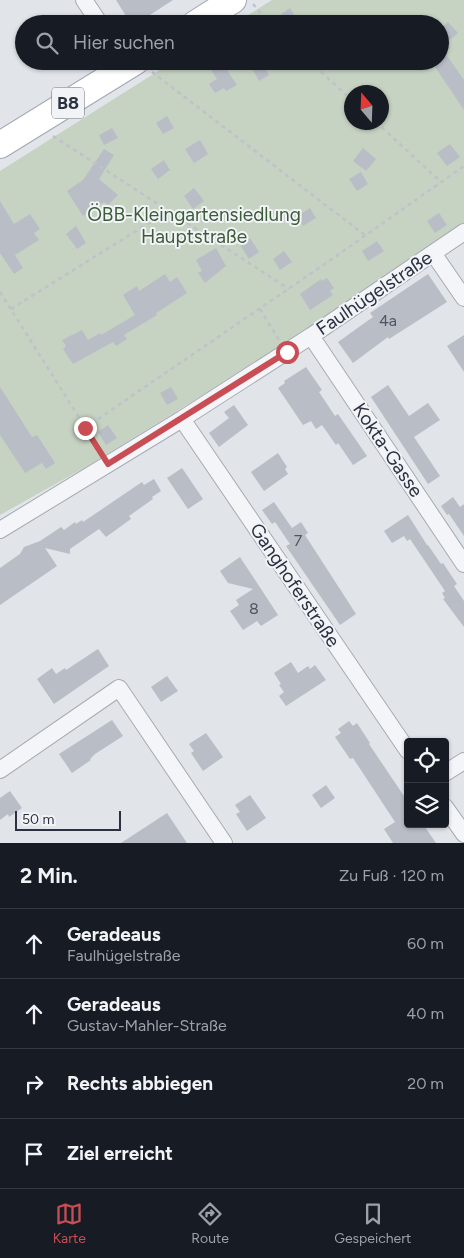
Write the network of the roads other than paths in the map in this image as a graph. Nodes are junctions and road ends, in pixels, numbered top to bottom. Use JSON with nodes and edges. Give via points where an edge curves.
{"nodes":[{"id":1,"x":84,"y":0,"type":"edge"},
{"id":2,"x":233,"y":0,"type":"edge"},
{"id":3,"x":94,"y":15,"type":"edge"},
{"id":4,"x":210,"y":15,"type":"edge"},
{"id":5,"x":123,"y":70,"type":"edge"},
{"id":6,"x":0,"y":145,"type":"edge"},
{"id":7,"x":464,"y":232,"type":"edge"},
{"id":8,"x":434,"y":253,"type":"junction"},
{"id":9,"x":464,"y":298,"type":"edge"},
{"id":10,"x":312,"y":336,"type":"junction"},
{"id":11,"x":182,"y":419,"type":"junction"},
{"id":12,"x":0,"y":530,"type":"edge"},
{"id":13,"x":464,"y":564,"type":"edge"},
{"id":14,"x":404,"y":745,"type":"edge"},
{"id":15,"x":464,"y":761,"type":"edge"},
{"id":16,"x":0,"y":770,"type":"edge"},
{"id":17,"x":449,"y":770,"type":"edge"},
{"id":18,"x":449,"y":812,"type":"edge"},
{"id":19,"x":464,"y":834,"type":"edge"},
{"id":20,"x":224,"y":843,"type":"edge"}],
"edges":[{"from":1,"to":3,"type":"street"},
{"from":2,"to":4,"type":"main road"},
{"from":5,"to":6,"type":"main road","number":"B8"},
{"from":7,"to":8,"type":"street","name":"Faulhügelstraße"},
{"from":8,"to":9,"type":"street"},
{"from":8,"to":10,"type":"street","name":"Faulhügelstraße"},
{"from":10,"to":11,"type":"street","name":"Faulhügelstraße"},
{"from":10,"to":13,"type":"street","name":"Kokta-Gasse"},
{"from":11,"to":12,"type":"street","name":"Faulhügelstraße"},
{"from":11,"to":14,"type":"street","name":"Ganghoferstraße"},
{"from":15,"to":17,"type":"street"},
{"from":16,"to":20,"type":"street","via":[[119,688]]},
{"from":18,"to":19,"type":"street"}]}
